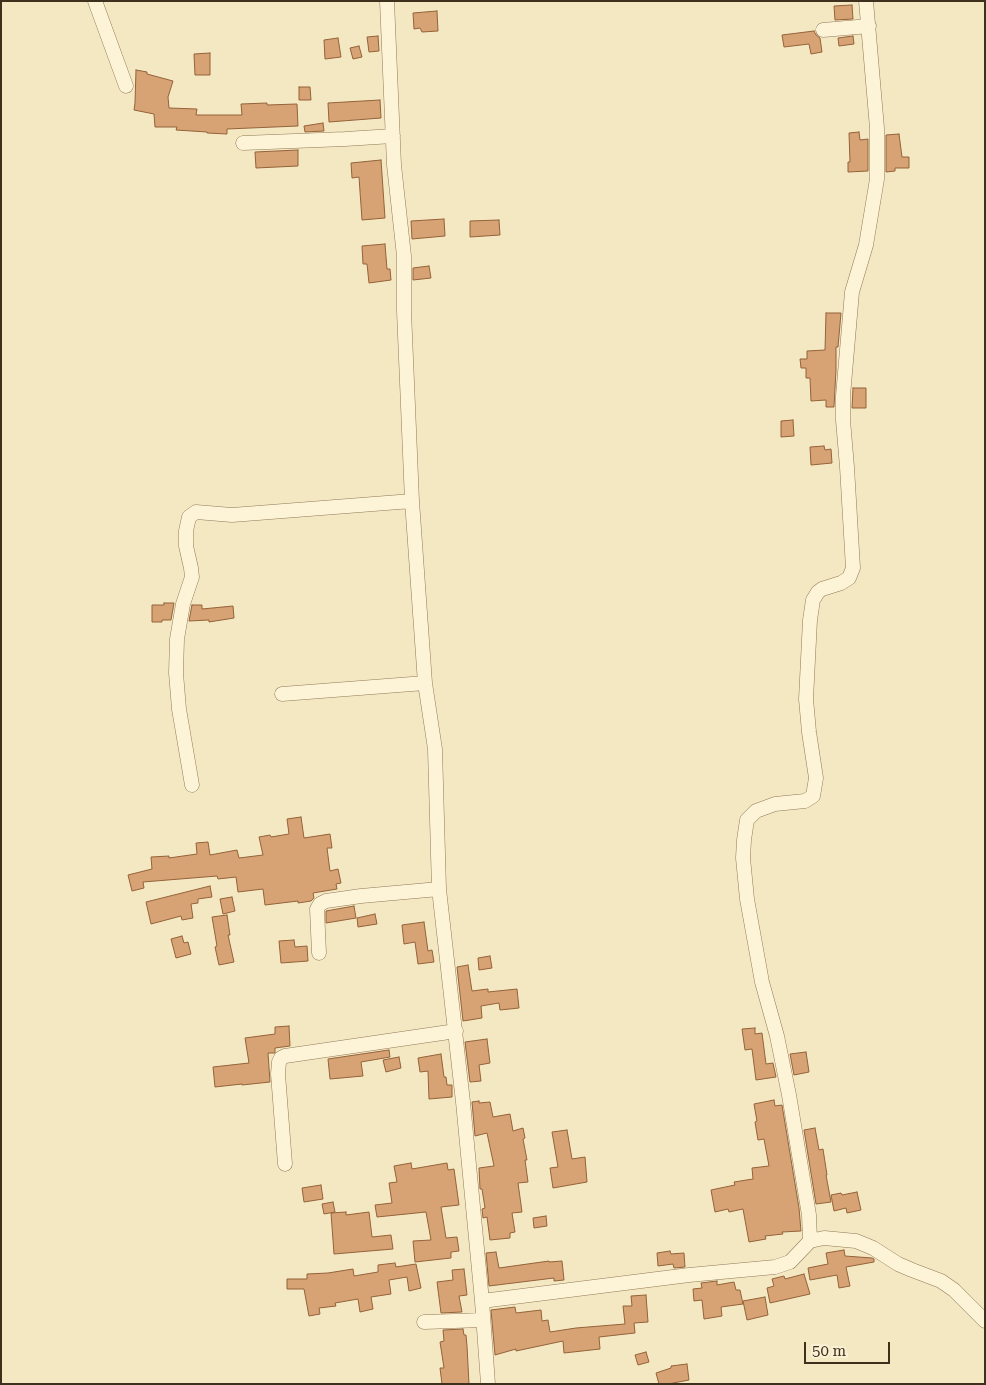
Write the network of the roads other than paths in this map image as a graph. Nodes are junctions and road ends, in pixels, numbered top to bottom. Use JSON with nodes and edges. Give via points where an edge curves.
{"nodes":[{"id":1,"x":94,"y":1,"type":"edge"},
{"id":2,"x":387,"y":1,"type":"edge"},
{"id":3,"x":866,"y":1,"type":"edge"},
{"id":4,"x":869,"y":26,"type":"junction"},
{"id":5,"x":823,"y":30,"type":"dead end"},
{"id":6,"x":126,"y":86,"type":"dead end"},
{"id":7,"x":393,"y":136,"type":"junction"},
{"id":8,"x":243,"y":143,"type":"dead end"},
{"id":9,"x":412,"y":501,"type":"junction"},
{"id":10,"x":425,"y":683,"type":"junction"},
{"id":11,"x":282,"y":694,"type":"dead end"},
{"id":12,"x":192,"y":784,"type":"dead end"},
{"id":13,"x":439,"y":889,"type":"junction"},
{"id":14,"x":319,"y":953,"type":"dead end"},
{"id":15,"x":456,"y":1031,"type":"junction"},
{"id":16,"x":285,"y":1164,"type":"dead end"},
{"id":17,"x":810,"y":1241,"type":"junction"},
{"id":18,"x":482,"y":1301,"type":"junction"},
{"id":19,"x":483,"y":1320,"type":"junction"},
{"id":20,"x":985,"y":1321,"type":"edge"},
{"id":21,"x":424,"y":1322,"type":"dead end"},
{"id":22,"x":488,"y":1384,"type":"edge"}],
"edges":[{"from":1,"to":6,"type":"street"},
{"from":2,"to":7,"type":"street"},
{"from":3,"to":4,"type":"street"},
{"from":4,"to":5,"type":"street"},
{"from":4,"to":17,"type":"street","via":[[877,128],[877,179],[866,245],[852,292],[843,396],[853,568],[849,578],[822,589],[813,600],[806,699],[816,778],[813,796],[806,801],[775,804],[756,812],[747,820],[744,840],[747,899],[762,982],[789,1095],[809,1215]]},
{"from":7,"to":8,"type":"street"},
{"from":7,"to":9,"type":"street","via":[[404,256]]},
{"from":9,"to":10,"type":"street"},
{"from":9,"to":12,"type":"street","via":[[232,515],[196,512],[189,517],[186,546],[192,577],[177,639],[176,672]]},
{"from":10,"to":11,"type":"street"},
{"from":10,"to":13,"type":"street","via":[[435,750]]},
{"from":13,"to":14,"type":"street","via":[[361,896],[320,904],[317,909]]},
{"from":13,"to":15,"type":"street"},
{"from":15,"to":16,"type":"street","via":[[281,1058],[278,1074]]},
{"from":15,"to":18,"type":"street"},
{"from":17,"to":18,"type":"street","via":[[790,1262],[775,1267]]},
{"from":17,"to":20,"type":"street","via":[[824,1238],[856,1241],[874,1248],[905,1267],[950,1286]]},
{"from":18,"to":19,"type":"street"},
{"from":19,"to":21,"type":"street"},
{"from":19,"to":22,"type":"street"}]}
